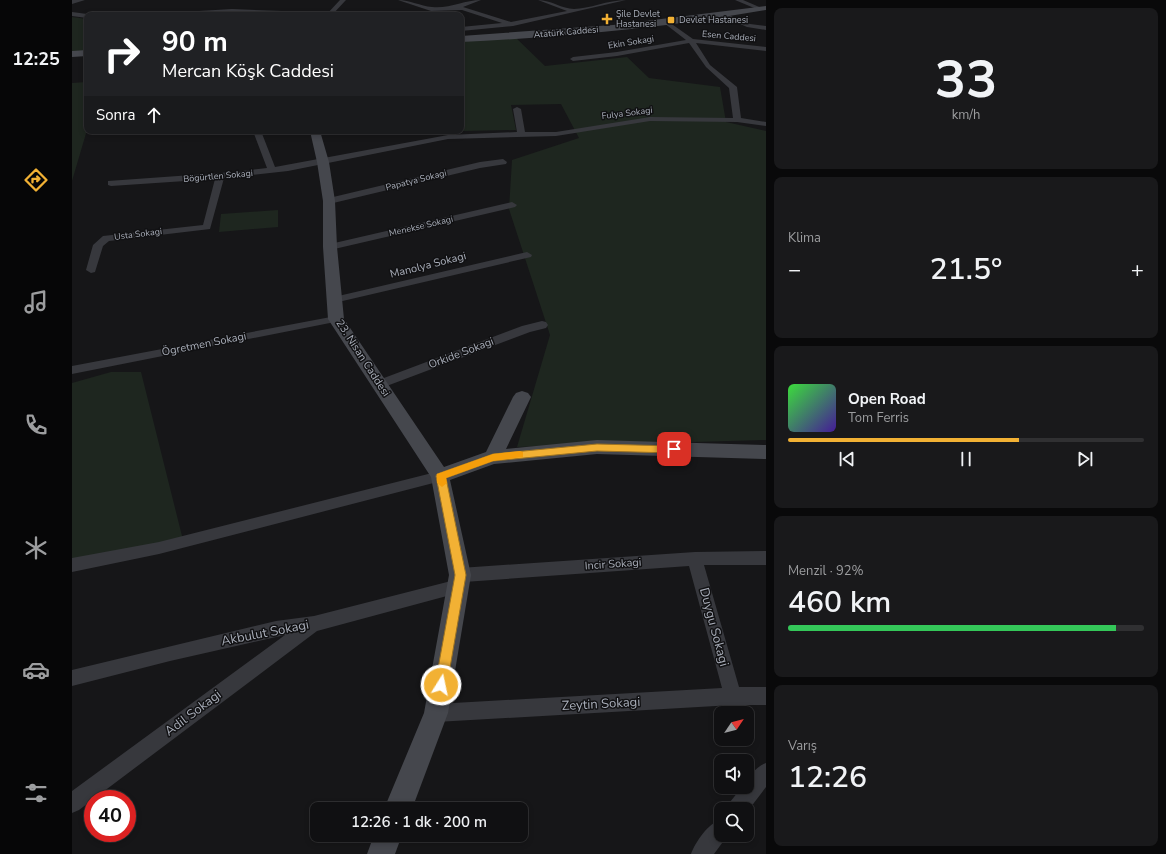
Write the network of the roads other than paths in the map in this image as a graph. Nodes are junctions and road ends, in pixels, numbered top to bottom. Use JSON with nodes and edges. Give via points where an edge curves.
{"nodes":[{"id":1,"x":82,"y":0,"type":"edge"},
{"id":2,"x":343,"y":0,"type":"edge"},
{"id":3,"x":405,"y":0,"type":"edge"},
{"id":4,"x":478,"y":0,"type":"edge"},
{"id":5,"x":541,"y":0,"type":"edge"},
{"id":6,"x":623,"y":0,"type":"edge"},
{"id":7,"x":738,"y":0,"type":"edge"},
{"id":8,"x":72,"y":2,"type":"edge"},
{"id":9,"x":280,"y":5,"type":"dead end"},
{"id":10,"x":452,"y":8,"type":"junction"},
{"id":11,"x":763,"y":8,"type":"edge"},
{"id":12,"x":574,"y":11,"type":"junction"},
{"id":13,"x":197,"y":12,"type":"edge"},
{"id":14,"x":277,"y":12,"type":"joint"},
{"id":15,"x":332,"y":12,"type":"edge"},
{"id":16,"x":72,"y":14,"type":"edge"},
{"id":17,"x":724,"y":15,"type":"junction"},
{"id":18,"x":84,"y":16,"type":"edge"},
{"id":19,"x":666,"y":22,"type":"junction"},
{"id":20,"x":512,"y":24,"type":"junction"},
{"id":21,"x":766,"y":28,"type":"edge"},
{"id":22,"x":464,"y":29,"type":"edge"},
{"id":23,"x":525,"y":36,"type":"junction"},
{"id":24,"x":464,"y":39,"type":"edge"},
{"id":25,"x":690,"y":41,"type":"junction"},
{"id":26,"x":766,"y":48,"type":"edge"},
{"id":27,"x":84,"y":53,"type":"edge"},
{"id":28,"x":72,"y":54,"type":"edge"},
{"id":29,"x":573,"y":59,"type":"dead end"},
{"id":30,"x":517,"y":109,"type":"dead end"},
{"id":31,"x":737,"y":120,"type":"junction"},
{"id":32,"x":766,"y":124,"type":"edge"},
{"id":33,"x":258,"y":134,"type":"edge"},
{"id":34,"x":316,"y":134,"type":"edge"},
{"id":35,"x":521,"y":134,"type":"junction"},
{"id":36,"x":323,"y":162,"type":"junction"},
{"id":37,"x":503,"y":162,"type":"dead end"},
{"id":38,"x":272,"y":170,"type":"junction"},
{"id":39,"x":220,"y":176,"type":"junction"},
{"id":40,"x":111,"y":183,"type":"dead end"},
{"id":41,"x":329,"y":201,"type":"junction"},
{"id":42,"x":512,"y":205,"type":"dead end"},
{"id":43,"x":330,"y":247,"type":"junction"},
{"id":44,"x":527,"y":254,"type":"dead end"},
{"id":45,"x":91,"y":270,"type":"dead end"},
{"id":46,"x":334,"y":300,"type":"junction"},
{"id":47,"x":336,"y":319,"type":"junction"},
{"id":48,"x":542,"y":325,"type":"dead end"},
{"id":49,"x":72,"y":370,"type":"edge"},
{"id":50,"x":380,"y":384,"type":"junction"},
{"id":51,"x":522,"y":397,"type":"dead end"},
{"id":52,"x":766,"y":452,"type":"edge"},
{"id":53,"x":493,"y":457,"type":"junction"},
{"id":54,"x":440,"y":476,"type":"junction"},
{"id":55,"x":766,"y":558,"type":"edge"},
{"id":56,"x":695,"y":559,"type":"junction"},
{"id":57,"x":72,"y":565,"type":"edge"},
{"id":58,"x":459,"y":581,"type":"junction"},
{"id":59,"x":314,"y":624,"type":"junction"},
{"id":60,"x":72,"y":678,"type":"edge"},
{"id":61,"x":733,"y":696,"type":"junction"},
{"id":62,"x":766,"y":696,"type":"edge"},
{"id":63,"x":436,"y":713,"type":"junction"},
{"id":64,"x":766,"y":772,"type":"edge"},
{"id":65,"x":401,"y":802,"type":"edge"},
{"id":66,"x":742,"y":802,"type":"edge"},
{"id":67,"x":72,"y":803,"type":"edge"},
{"id":68,"x":714,"y":838,"type":"edge"},
{"id":69,"x":385,"y":842,"type":"edge"},
{"id":70,"x":381,"y":854,"type":"edge"},
{"id":71,"x":701,"y":854,"type":"edge"}],
"edges":[{"from":1,"to":8,"type":"street"},
{"from":2,"to":15,"type":"street"},
{"from":3,"to":10,"type":"street","via":[[431,9]]},
{"from":4,"to":10,"type":"street"},
{"from":5,"to":12,"type":"street"},
{"from":6,"to":12,"type":"street"},
{"from":7,"to":11,"type":"street"},
{"from":9,"to":14,"type":"street"},
{"from":10,"to":20,"type":"street","via":[[462,8]]},
{"from":11,"to":17,"type":"street","name":"Atatürk Caddesi"},
{"from":12,"to":20,"type":"street"},
{"from":13,"to":14,"type":"street","via":[[236,8]]},
{"from":16,"to":18,"type":"street"},
{"from":17,"to":19,"type":"street","name":"Atatürk Caddesi"},
{"from":17,"to":21,"type":"street","via":[[749,26]]},
{"from":19,"to":23,"type":"street","name":"Atatürk Caddesi"},
{"from":19,"to":25,"type":"street"},
{"from":20,"to":22,"type":"street"},
{"from":20,"to":23,"type":"street"},
{"from":23,"to":24,"type":"street","name":"Atatürk Caddesi"},
{"from":25,"to":26,"type":"street","name":"Esen Caddesi"},
{"from":25,"to":29,"type":"street","name":"Ekin Sokagi"},
{"from":25,"to":31,"type":"street","via":[[708,66],[733,87]]},
{"from":27,"to":28,"type":"street"},
{"from":30,"to":35,"type":"street"},
{"from":31,"to":32,"type":"street","name":"Fulya Sokagi"},
{"from":31,"to":35,"type":"street","name":"Fulya Sokagi","via":[[650,119],[556,134]]},
{"from":33,"to":38,"type":"street"},
{"from":34,"to":36,"type":"street","name":"23. Nisan Caddesi"},
{"from":35,"to":36,"type":"street","name":"Fulya Sokagi","via":[[431,139]]},
{"from":36,"to":38,"type":"street","name":"Bögürtlen Sokagi"},
{"from":36,"to":41,"type":"street","name":"23. Nisan Caddesi"},
{"from":37,"to":41,"type":"street","name":"Papatya Sokagi","via":[[480,165]]},
{"from":38,"to":39,"type":"street","name":"Bögürtlen Sokagi"},
{"from":39,"to":40,"type":"street","name":"Bögürtlen Sokagi"},
{"from":39,"to":45,"type":"street","name":"Usta Sokagi","via":[[207,227],[106,238],[98,245]]},
{"from":41,"to":43,"type":"street","name":"23. Nisan Caddesi"},
{"from":42,"to":43,"type":"street","name":"Menekse Sokagi"},
{"from":43,"to":46,"type":"street","name":"23. Nisan Caddesi"},
{"from":44,"to":46,"type":"street","name":"Manolya Sokagi"},
{"from":46,"to":47,"type":"street","name":"23. Nisan Caddesi"},
{"from":47,"to":49,"type":"street","name":"Ögretmen Sokagi"},
{"from":47,"to":50,"type":"street","name":"23. Nisan Caddesi"},
{"from":48,"to":50,"type":"street","name":"Orkide Sokagi"},
{"from":50,"to":54,"type":"street","name":"23. Nisan Caddesi"},
{"from":51,"to":53,"type":"street"},
{"from":52,"to":53,"type":"street","via":[[597,447]]},
{"from":53,"to":54,"type":"street"},
{"from":54,"to":57,"type":"street","via":[[158,548]]},
{"from":54,"to":58,"type":"street"},
{"from":55,"to":56,"type":"street","name":"Incir Sokagi"},
{"from":56,"to":58,"type":"street","name":"Incir Sokagi"},
{"from":56,"to":61,"type":"street","name":"Duygu Sokagi"},
{"from":58,"to":59,"type":"street","name":"Akbulut Sokagi"},
{"from":58,"to":63,"type":"street"},
{"from":59,"to":60,"type":"street","name":"Akbulut Sokagi","via":[[276,629]]},
{"from":59,"to":67,"type":"street","name":"Adil Sokagi"},
{"from":61,"to":62,"type":"street","name":"Zeytin Sokagi"},
{"from":61,"to":63,"type":"street","name":"Zeytin Sokagi"},
{"from":63,"to":65,"type":"street"},
{"from":64,"to":66,"type":"street"},
{"from":68,"to":71,"type":"street"},
{"from":69,"to":70,"type":"street"}]}
